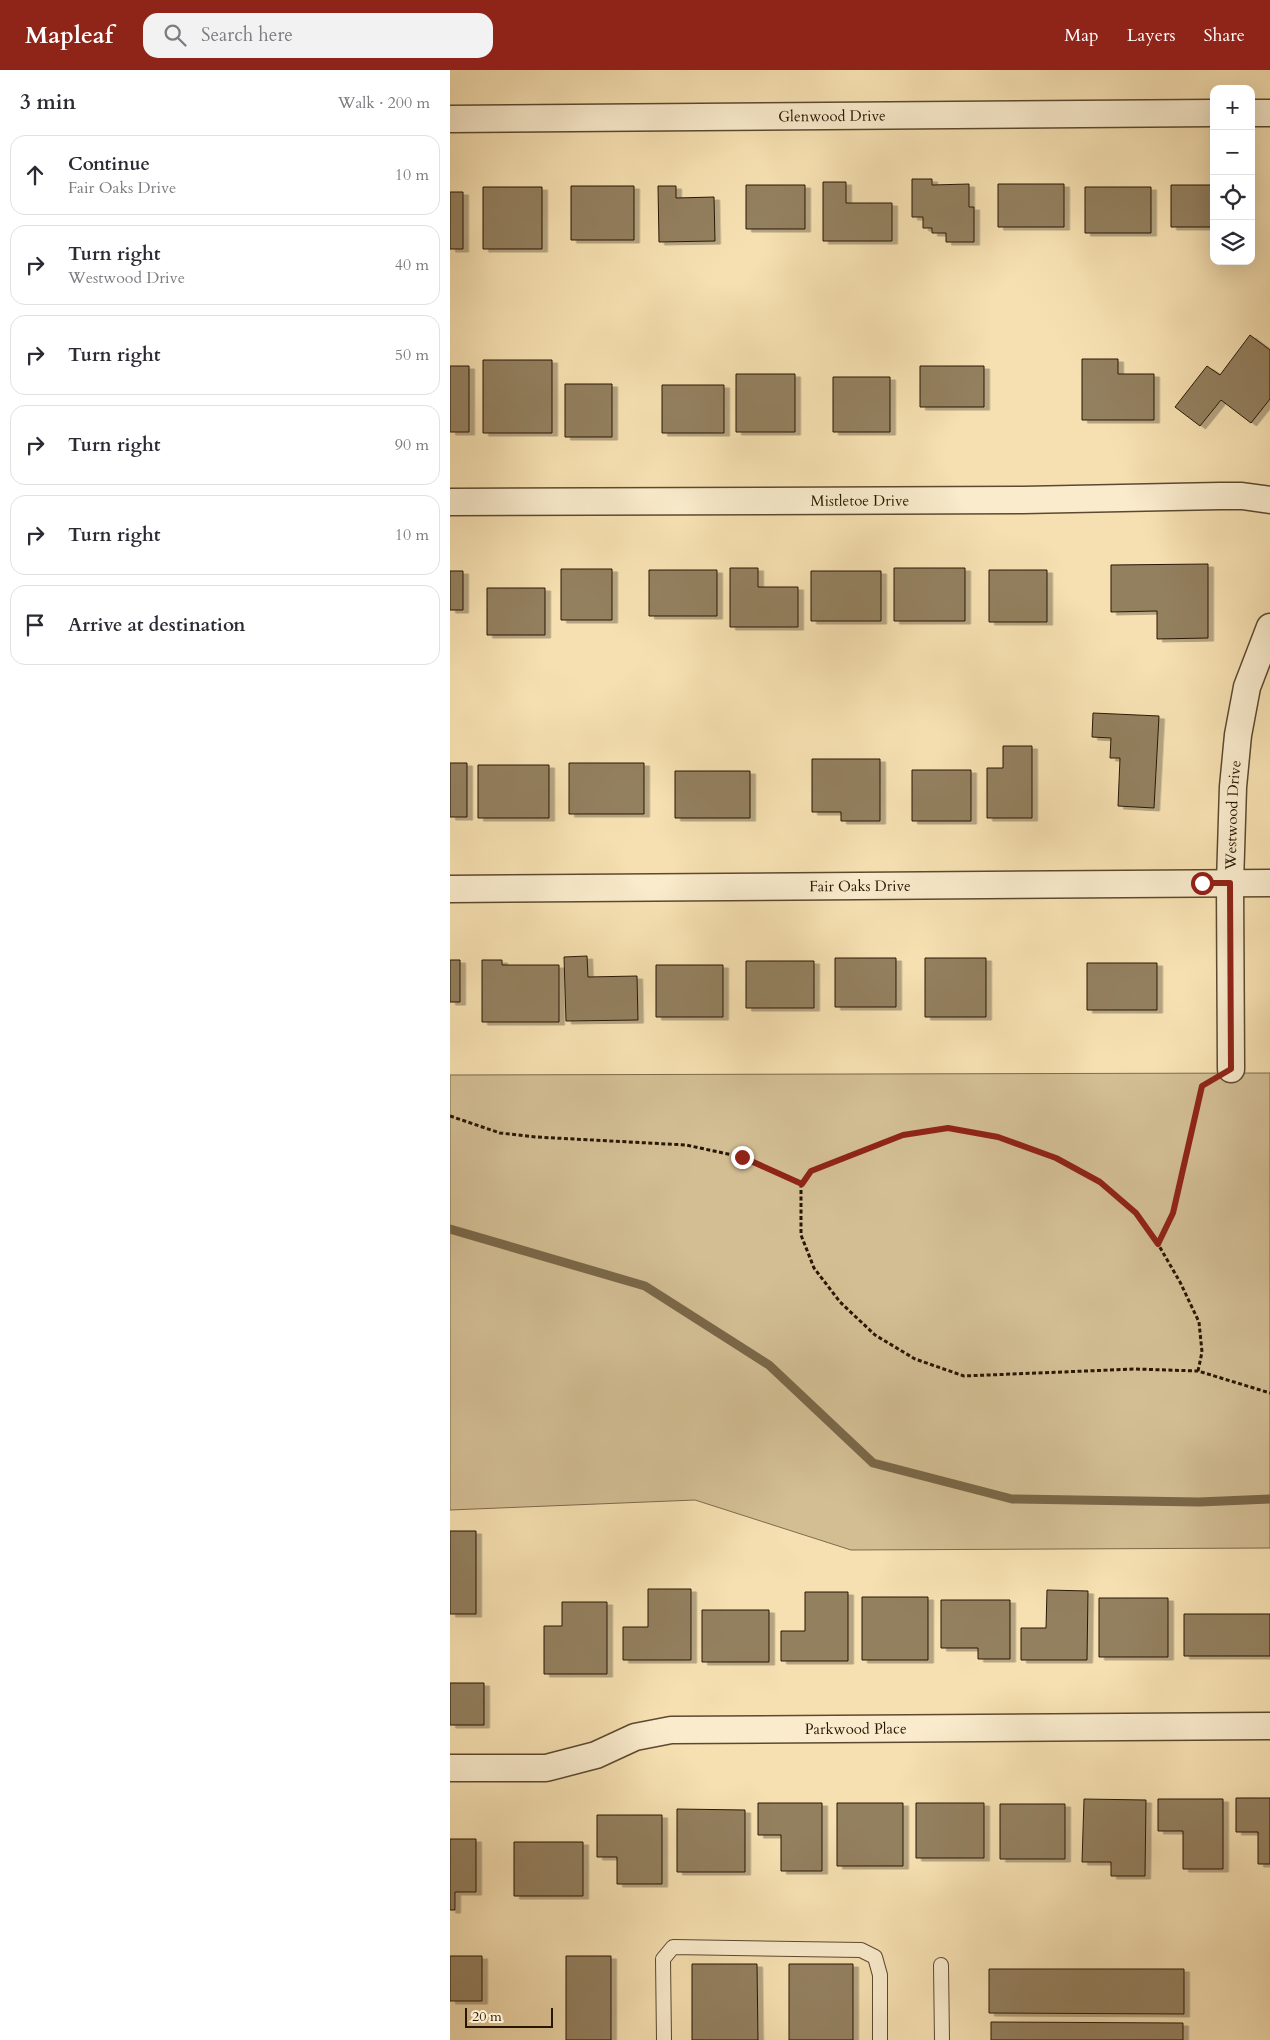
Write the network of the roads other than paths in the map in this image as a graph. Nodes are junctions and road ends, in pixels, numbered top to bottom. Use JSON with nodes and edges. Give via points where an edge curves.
{"nodes":[{"id":1,"x":1270,"y":112,"type":"edge"},
{"id":2,"x":1210,"y":113,"type":"edge"},
{"id":3,"x":1255,"y":113,"type":"edge"},
{"id":4,"x":450,"y":118,"type":"edge"},
{"id":5,"x":1270,"y":500,"type":"edge"},
{"id":6,"x":450,"y":502,"type":"edge"},
{"id":7,"x":1270,"y":627,"type":"edge"},
{"id":8,"x":1230,"y":883,"type":"junction"},
{"id":9,"x":1270,"y":883,"type":"edge"},
{"id":10,"x":450,"y":889,"type":"edge"},
{"id":11,"x":1231,"y":1069,"type":"road end"},
{"id":12,"x":1270,"y":1726,"type":"edge"},
{"id":13,"x":450,"y":1768,"type":"edge"},
{"id":14,"x":941,"y":1965,"type":"dead end"},
{"id":15,"x":664,"y":2040,"type":"edge"},
{"id":16,"x":880,"y":2040,"type":"edge"},
{"id":17,"x":942,"y":2040,"type":"edge"}],
"edges":[{"from":1,"to":3,"type":"street"},
{"from":2,"to":4,"type":"street","name":"Glenwood Drive"},
{"from":5,"to":6,"type":"street","name":"Mistletoe Drive","via":[[1220,496]]},
{"from":7,"to":8,"type":"street","name":"Westwood Drive","via":[[1247,687],[1238,735],[1232,787]]},
{"from":8,"to":9,"type":"street","name":"Fair Oaks Drive"},
{"from":8,"to":10,"type":"street","name":"Fair Oaks Drive"},
{"from":8,"to":11,"type":"street","name":"Westwood Drive"},
{"from":12,"to":13,"type":"street","name":"Parkwood Place","via":[[670,1730],[635,1737],[596,1755],[546,1768]]},
{"from":14,"to":17,"type":"lane"},
{"from":15,"to":16,"type":"lane","via":[[663,1959],[672,1947],[861,1950],[875,1957],[880,1975]]}]}
